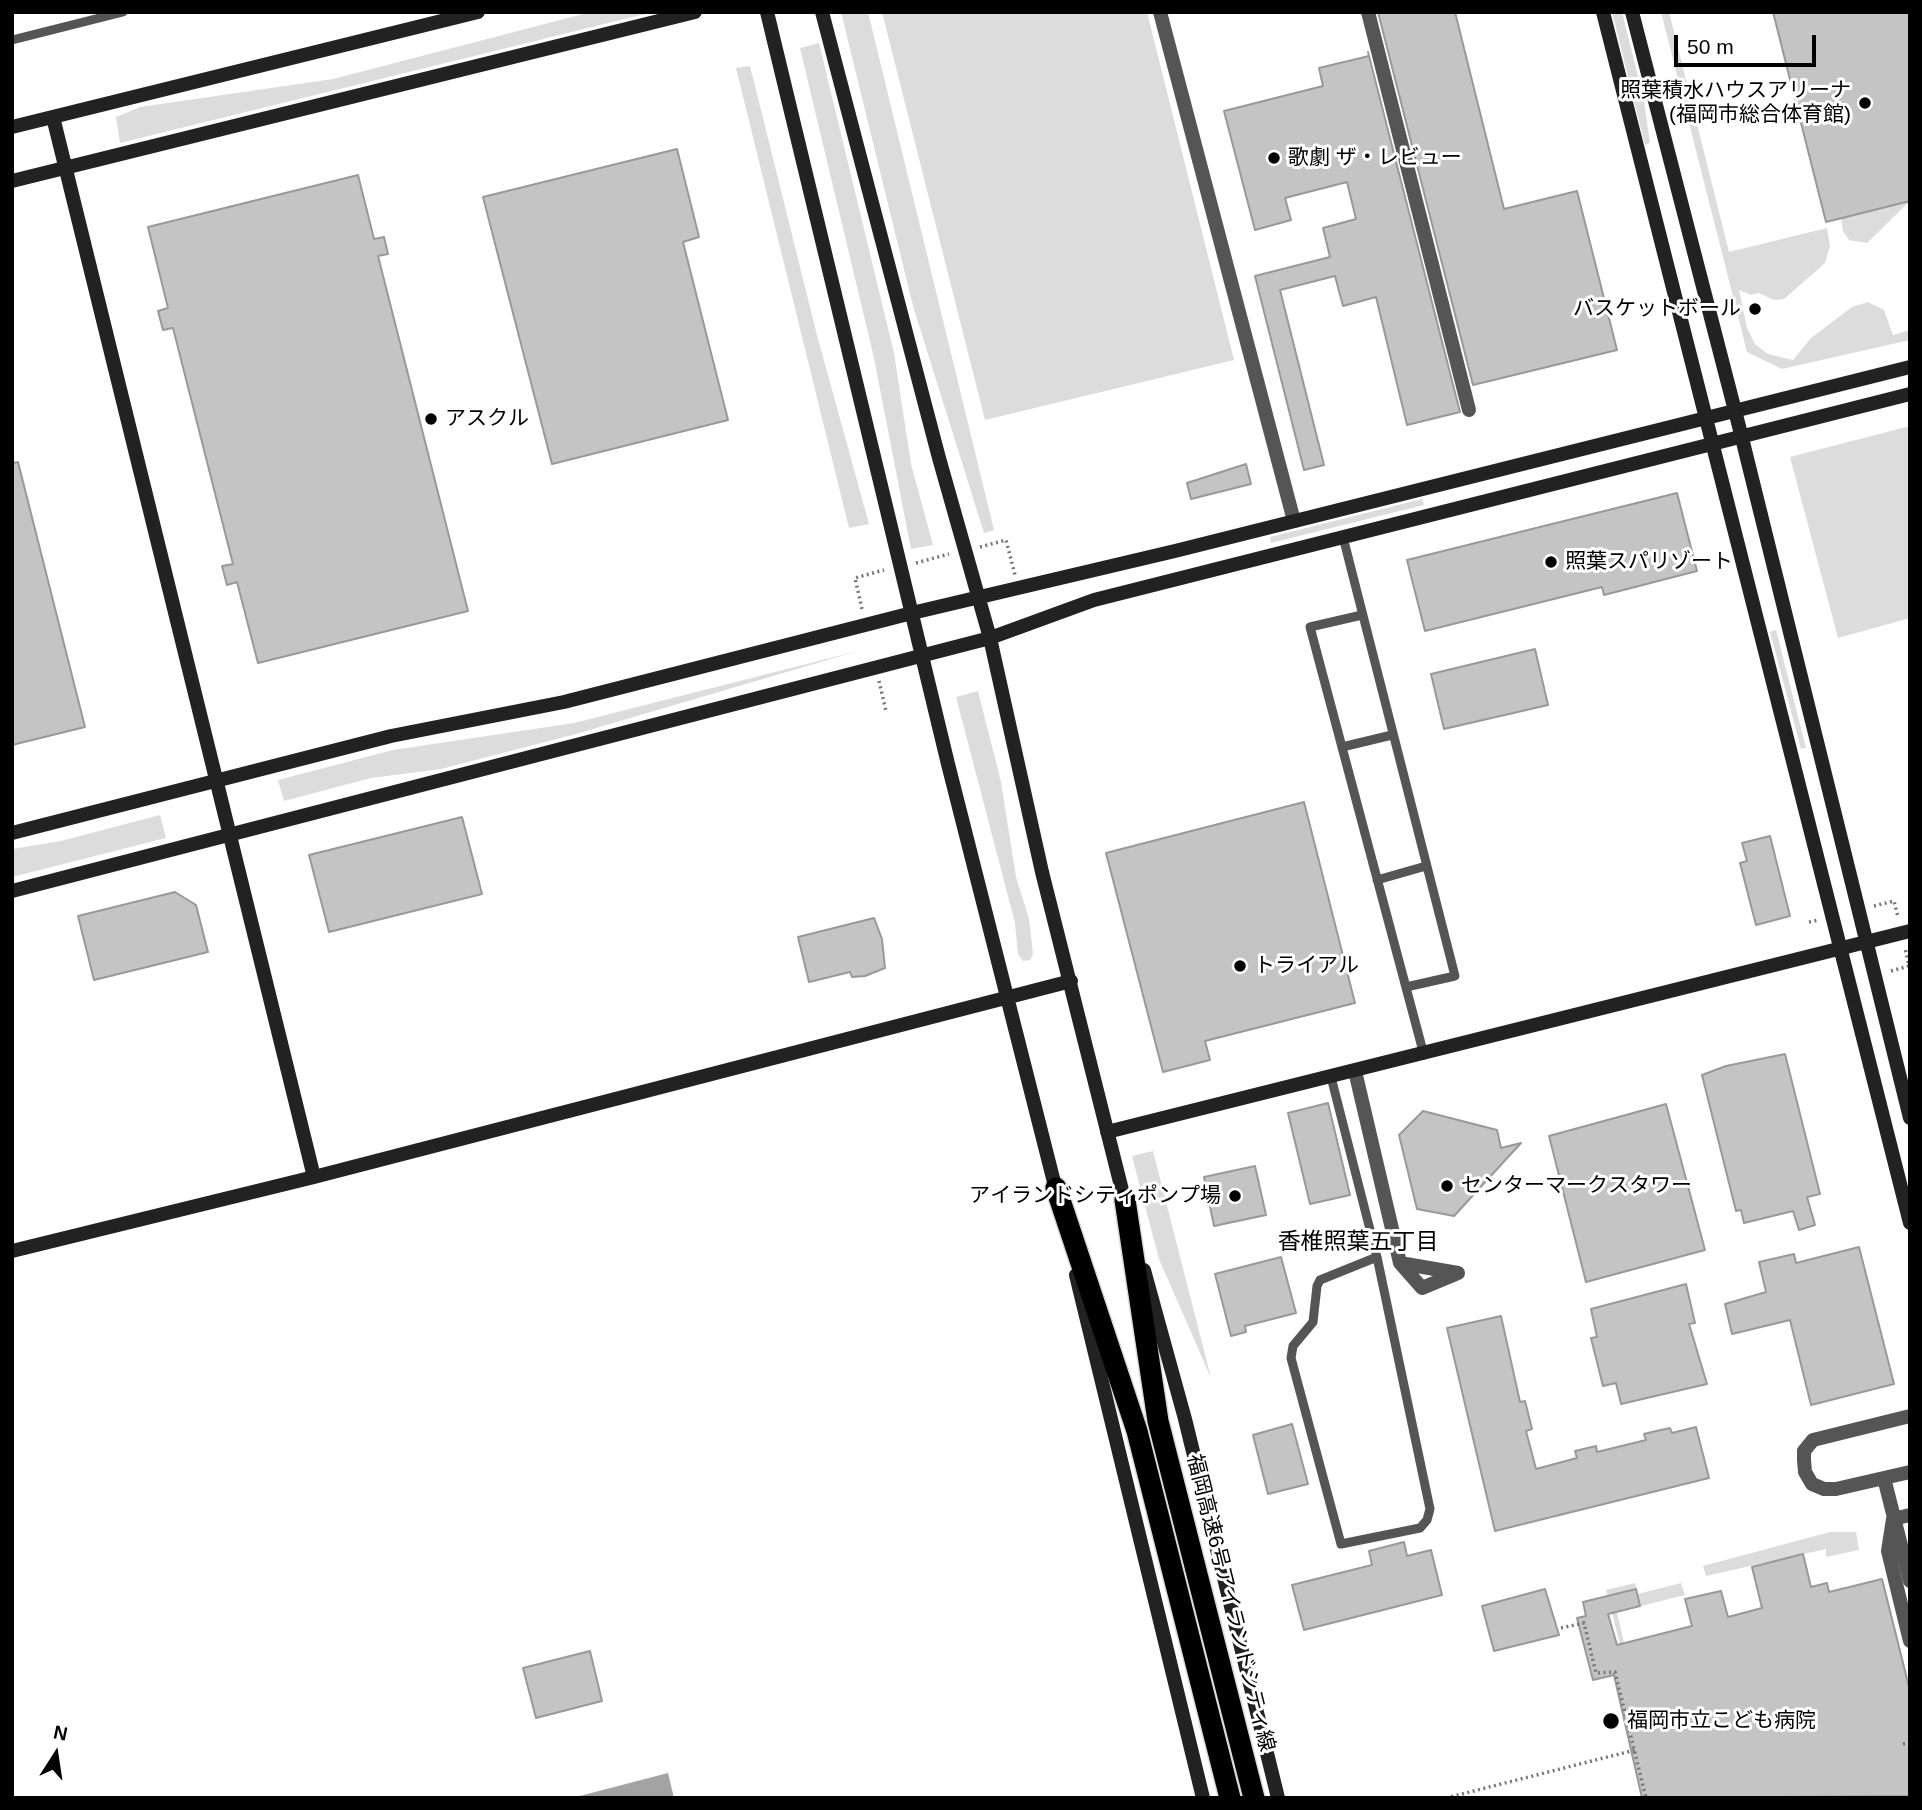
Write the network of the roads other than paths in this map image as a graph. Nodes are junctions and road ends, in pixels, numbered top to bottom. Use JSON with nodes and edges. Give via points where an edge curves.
{"nodes":[{"id":1,"x":123,"y":12,"type":"edge"},
{"id":2,"x":478,"y":12,"type":"edge"},
{"id":3,"x":695,"y":12,"type":"edge"},
{"id":4,"x":767,"y":12,"type":"edge"},
{"id":5,"x":822,"y":12,"type":"edge"},
{"id":6,"x":1160,"y":12,"type":"edge"},
{"id":7,"x":1368,"y":12,"type":"edge"},
{"id":8,"x":1603,"y":12,"type":"edge"},
{"id":9,"x":1632,"y":12,"type":"edge"},
{"id":10,"x":12,"y":40,"type":"edge"},
{"id":11,"x":53,"y":117,"type":"junction"},
{"id":12,"x":12,"y":127,"type":"edge"},
{"id":13,"x":64,"y":167,"type":"junction"},
{"id":14,"x":12,"y":181,"type":"edge"},
{"id":15,"x":1910,"y":367,"type":"edge"},
{"id":16,"x":1910,"y":394,"type":"edge"},
{"id":17,"x":1469,"y":410,"type":"dead end"},
{"id":18,"x":1734,"y":411,"type":"junction"},
{"id":19,"x":1708,"y":418,"type":"junction"},
{"id":20,"x":1741,"y":434,"type":"junction"},
{"id":21,"x":1714,"y":441,"type":"junction"},
{"id":22,"x":1294,"y":521,"type":"junction"},
{"id":23,"x":1343,"y":537,"type":"junction"},
{"id":24,"x":979,"y":597,"type":"junction"},
{"id":25,"x":912,"y":613,"type":"junction"},
{"id":26,"x":1362,"y":615,"type":"junction"},
{"id":27,"x":990,"y":638,"type":"junction"},
{"id":28,"x":922,"y":653,"type":"junction"},
{"id":29,"x":1392,"y":735,"type":"junction"},
{"id":30,"x":1342,"y":747,"type":"junction"},
{"id":31,"x":218,"y":781,"type":"junction"},
{"id":32,"x":12,"y":833,"type":"edge"},
{"id":33,"x":230,"y":835,"type":"junction"},
{"id":34,"x":1426,"y":866,"type":"junction"},
{"id":35,"x":1377,"y":880,"type":"junction"},
{"id":36,"x":12,"y":891,"type":"edge"},
{"id":37,"x":1910,"y":931,"type":"edge"},
{"id":38,"x":1867,"y":942,"type":"junction"},
{"id":39,"x":1842,"y":949,"type":"junction"},
{"id":40,"x":1071,"y":981,"type":"junction"},
{"id":41,"x":1406,"y":988,"type":"junction"},
{"id":42,"x":1006,"y":999,"type":"junction"},
{"id":43,"x":1424,"y":1055,"type":"junction"},
{"id":44,"x":1355,"y":1071,"type":"junction"},
{"id":45,"x":1331,"y":1077,"type":"junction"},
{"id":46,"x":1910,"y":1118,"type":"edge"},
{"id":47,"x":1107,"y":1132,"type":"junction"},
{"id":48,"x":314,"y":1178,"type":"junction"},
{"id":49,"x":1056,"y":1188,"type":"junction"},
{"id":50,"x":1125,"y":1200,"type":"junction"},
{"id":51,"x":1910,"y":1223,"type":"edge"},
{"id":52,"x":12,"y":1251,"type":"edge"},
{"id":53,"x":1377,"y":1257,"type":"junction"},
{"id":54,"x":1401,"y":1263,"type":"dead end"},
{"id":55,"x":1906,"y":1419,"type":"edge"},
{"id":56,"x":1910,"y":1472,"type":"edge"},
{"id":57,"x":1884,"y":1478,"type":"junction"},
{"id":58,"x":1910,"y":1516,"type":"edge"},
{"id":59,"x":1892,"y":1519,"type":"junction"},
{"id":60,"x":1910,"y":1581,"type":"edge"},
{"id":61,"x":1910,"y":1641,"type":"edge"},
{"id":62,"x":1203,"y":1798,"type":"edge"},
{"id":63,"x":1230,"y":1798,"type":"edge"},
{"id":64,"x":1254,"y":1798,"type":"edge"},
{"id":65,"x":1278,"y":1798,"type":"edge"}],
"edges":[{"from":1,"to":10,"type":"lane"},
{"from":2,"to":11,"type":"street"},
{"from":3,"to":13,"type":"street"},
{"from":4,"to":25,"type":"street"},
{"from":5,"to":24,"type":"street"},
{"from":6,"to":22,"type":"street"},
{"from":7,"to":17,"type":"street"},
{"from":8,"to":19,"type":"street"},
{"from":9,"to":18,"type":"street"},
{"from":11,"to":12,"type":"street"},
{"from":11,"to":13,"type":"street"},
{"from":13,"to":14,"type":"street"},
{"from":13,"to":31,"type":"street"},
{"from":15,"to":18,"type":"street"},
{"from":16,"to":20,"type":"street"},
{"from":18,"to":19,"type":"street"},
{"from":18,"to":20,"type":"street"},
{"from":19,"to":21,"type":"street"},
{"from":19,"to":22,"type":"street"},
{"from":20,"to":21,"type":"street"},
{"from":20,"to":38,"type":"street"},
{"from":21,"to":23,"type":"street"},
{"from":21,"to":39,"type":"street"},
{"from":22,"to":24,"type":"street"},
{"from":23,"to":26,"type":"lane"},
{"from":23,"to":27,"type":"street","via":[[1094,600]]},
{"from":24,"to":25,"type":"street"},
{"from":24,"to":27,"type":"street"},
{"from":25,"to":28,"type":"street"},
{"from":25,"to":31,"type":"street","via":[[564,702],[391,736]]},
{"from":26,"to":29,"type":"lane"},
{"from":26,"to":30,"type":"lane","via":[[1310,627]]},
{"from":27,"to":28,"type":"street"},
{"from":27,"to":40,"type":"street"},
{"from":28,"to":33,"type":"street"},
{"from":28,"to":42,"type":"street"},
{"from":29,"to":30,"type":"lane"},
{"from":29,"to":34,"type":"lane"},
{"from":30,"to":35,"type":"lane"},
{"from":31,"to":32,"type":"street"},
{"from":31,"to":33,"type":"street"},
{"from":33,"to":36,"type":"street"},
{"from":33,"to":48,"type":"street"},
{"from":34,"to":35,"type":"lane"},
{"from":34,"to":41,"type":"lane","via":[[1455,976]]},
{"from":35,"to":41,"type":"lane"},
{"from":37,"to":38,"type":"street"},
{"from":38,"to":39,"type":"street"},
{"from":38,"to":46,"type":"street"},
{"from":39,"to":43,"type":"street"},
{"from":39,"to":51,"type":"street"},
{"from":40,"to":42,"type":"street"},
{"from":40,"to":47,"type":"street"},
{"from":41,"to":43,"type":"lane"},
{"from":42,"to":48,"type":"street"},
{"from":42,"to":49,"type":"street"},
{"from":43,"to":44,"type":"street"},
{"from":44,"to":45,"type":"street"},
{"from":44,"to":54,"type":"street"},
{"from":45,"to":47,"type":"street"},
{"from":45,"to":53,"type":"lane"},
{"from":47,"to":50,"type":"street"},
{"from":48,"to":52,"type":"street"},
{"from":49,"to":62,"type":"street"},
{"from":49,"to":63,"type":"highway","via":[[1138,1431]]},
{"from":50,"to":64,"type":"highway","name":"福岡高速6号アイランドシティ線","via":[[1158,1421]]},
{"from":50,"to":65,"type":"street","via":[[1185,1419]]},
{"from":53,"to":53,"type":"lane","via":[[1430,1509],[1420,1528],[1340,1544],[1290,1358],[1293,1346],[1313,1322],[1321,1280]]},
{"from":55,"to":57,"type":"street","via":[[1813,1440],[1804,1451],[1805,1472],[1812,1484],[1824,1489]]},
{"from":56,"to":57,"type":"street"},
{"from":57,"to":59,"type":"street"},
{"from":58,"to":59,"type":"street"},
{"from":59,"to":60,"type":"street"},
{"from":59,"to":61,"type":"street","via":[[1888,1551]]}]}
